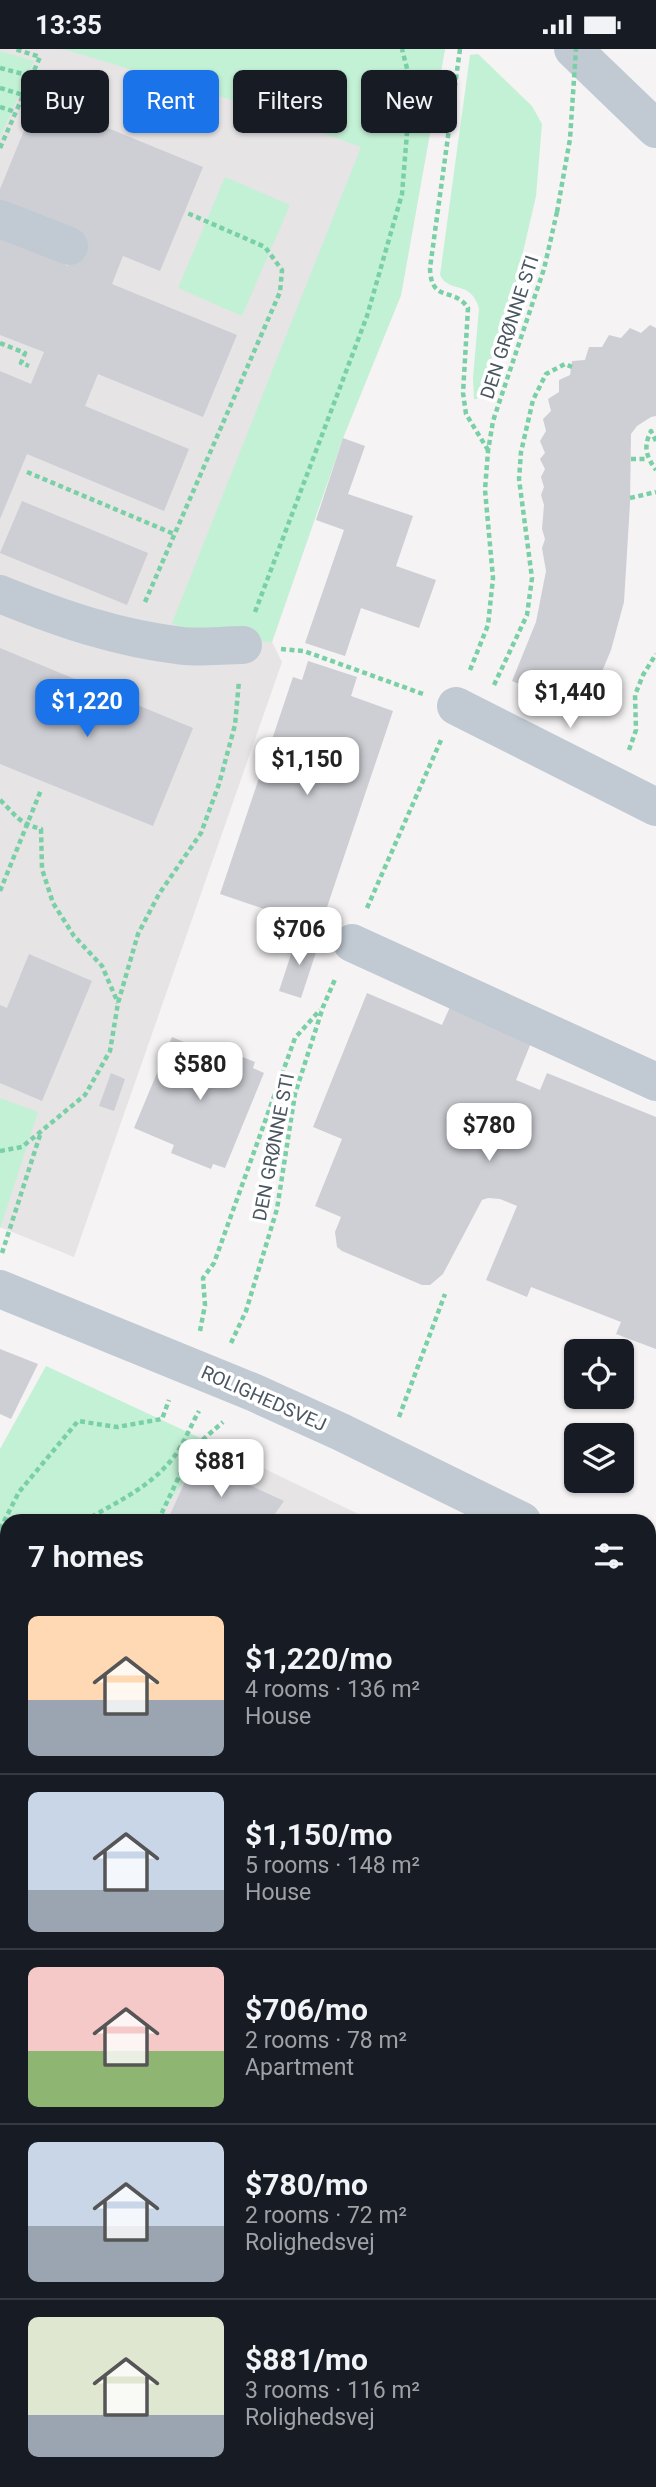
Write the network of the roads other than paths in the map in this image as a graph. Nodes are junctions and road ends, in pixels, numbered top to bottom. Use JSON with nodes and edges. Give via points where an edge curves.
{"nodes":[{"id":1,"x":574,"y":49,"type":"edge"},
{"id":2,"x":656,"y":129,"type":"edge"},
{"id":3,"x":0,"y":219,"type":"edge"},
{"id":4,"x":69,"y":246,"type":"dead end"},
{"id":5,"x":0,"y":594,"type":"edge"},
{"id":6,"x":243,"y":645,"type":"road end"},
{"id":7,"x":468,"y":712,"type":"road end"},
{"id":8,"x":656,"y":807,"type":"edge"},
{"id":9,"x":352,"y":943,"type":"road end"},
{"id":10,"x":656,"y":1082,"type":"edge"},
{"id":11,"x":0,"y":1289,"type":"edge"},
{"id":12,"x":508,"y":1514,"type":"edge"}],
"edges":[{"from":1,"to":2,"type":"street"},
{"from":3,"to":4,"type":"street"},
{"from":5,"to":6,"type":"street","via":[[73,623],[129,638],[186,646]]},
{"from":7,"to":8,"type":"street"},
{"from":9,"to":10,"type":"street"},
{"from":11,"to":12,"type":"street","name":"ROLIGHEDSVEJ","via":[[255,1393]]}]}
